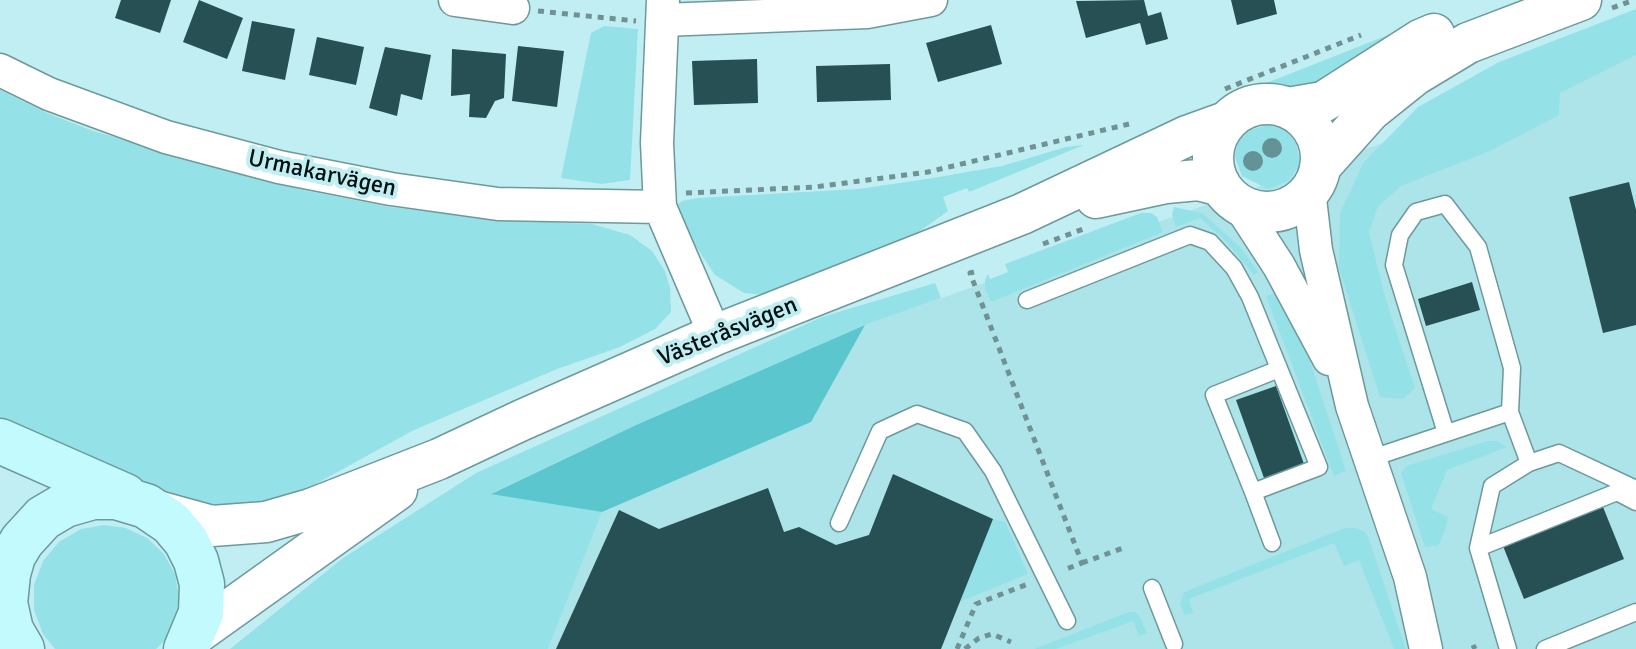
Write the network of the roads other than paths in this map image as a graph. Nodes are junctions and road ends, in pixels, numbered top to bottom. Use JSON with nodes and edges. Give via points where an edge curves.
{"nodes":[{"id":1,"x":455,"y":0,"type":"edge"},
{"id":2,"x":931,"y":0,"type":"edge"},
{"id":3,"x":1511,"y":0,"type":"edge"},
{"id":4,"x":1594,"y":5,"type":"edge"},
{"id":5,"x":513,"y":8,"type":"road end"},
{"id":6,"x":663,"y":10,"type":"edge"},
{"id":7,"x":0,"y":70,"type":"edge"},
{"id":8,"x":1220,"y":108,"type":"junction"},
{"id":9,"x":1288,"y":108,"type":"junction"},
{"id":10,"x":1314,"y":178,"type":"junction"},
{"id":11,"x":1229,"y":194,"type":"junction"},
{"id":12,"x":660,"y":207,"type":"junction"},
{"id":13,"x":1032,"y":229,"type":"junction"},
{"id":14,"x":1027,"y":300,"type":"dead end"},
{"id":15,"x":715,"y":335,"type":"junction"},
{"id":16,"x":1279,"y":369,"type":"junction"},
{"id":17,"x":1352,"y":406,"type":"junction"},
{"id":18,"x":1510,"y":412,"type":"junction"},
{"id":19,"x":1446,"y":433,"type":"junction"},
{"id":20,"x":0,"y":441,"type":"edge"},
{"id":21,"x":439,"y":459,"type":"junction"},
{"id":22,"x":1529,"y":463,"type":"junction"},
{"id":23,"x":1373,"y":470,"type":"junction"},
{"id":24,"x":1636,"y":489,"type":"edge"},
{"id":25,"x":1253,"y":492,"type":"junction"},
{"id":26,"x":1636,"y":502,"type":"edge"},
{"id":27,"x":148,"y":507,"type":"junction"},
{"id":28,"x":839,"y":523,"type":"dead end"},
{"id":29,"x":1272,"y":543,"type":"dead end"},
{"id":30,"x":1478,"y":548,"type":"junction"},
{"id":31,"x":6,"y":555,"type":"edge"},
{"id":32,"x":1410,"y":577,"type":"junction"},
{"id":33,"x":1152,"y":588,"type":"dead end"},
{"id":34,"x":1636,"y":612,"type":"edge"},
{"id":35,"x":1067,"y":621,"type":"dead end"},
{"id":36,"x":191,"y":644,"type":"edge"},
{"id":37,"x":1174,"y":644,"type":"dead end"},
{"id":38,"x":1466,"y":648,"type":"edge"},
{"id":39,"x":22,"y":649,"type":"edge"},
{"id":40,"x":1426,"y":649,"type":"edge"},
{"id":41,"x":1508,"y":649,"type":"edge"},
{"id":42,"x":1545,"y":649,"type":"edge"}],
"edges":[{"from":1,"to":5,"type":"street"},
{"from":2,"to":6,"type":"street","via":[[867,12]]},
{"from":3,"to":9,"type":"street","via":[[1420,40],[1323,102]]},
{"from":4,"to":10,"type":"street","via":[[1468,43],[1415,75],[1370,111]]},
{"from":6,"to":12,"type":"street"},
{"from":7,"to":12,"type":"street","name":"Urmakarvägen","via":[[166,137],[279,167],[498,204]]},
{"from":8,"to":9,"type":"street"},
{"from":8,"to":11,"type":"street","via":[[1212,155],[1214,172]]},
{"from":8,"to":13,"type":"street","name":"Västeråsvägen","via":[[1187,136]]},
{"from":9,"to":10,"type":"street","via":[[1317,136]]},
{"from":10,"to":11,"type":"street","via":[[1297,203],[1278,211],[1261,211]]},
{"from":10,"to":17,"type":"street","via":[[1316,250]]},
{"from":11,"to":13,"type":"street","name":"Västeråsvägen","via":[[1198,180],[1166,183]]},
{"from":11,"to":17,"type":"street","via":[[1302,307]]},
{"from":12,"to":15,"type":"street"},
{"from":13,"to":15,"type":"street","name":"Västeråsvägen"},
{"from":14,"to":16,"type":"lane","via":[[1190,235],[1210,242],[1234,268]]},
{"from":15,"to":21,"type":"street","name":"Västeråsvägen"},
{"from":16,"to":25,"type":"lane","via":[[1214,395]]},
{"from":16,"to":25,"type":"lane","via":[[1319,467]]},
{"from":17,"to":23,"type":"street"},
{"from":18,"to":19,"type":"lane"},
{"from":18,"to":19,"type":"lane","via":[[1512,368],[1478,247],[1445,204],[1416,212],[1400,235],[1394,265]]},
{"from":18,"to":22,"type":"lane"},
{"from":19,"to":23,"type":"lane"},
{"from":20,"to":27,"type":"main road"},
{"from":21,"to":27,"type":"street","name":"Västeråsvägen","via":[[266,522],[212,526]]},
{"from":21,"to":36,"type":"street","name":"Västeråsvägen"},
{"from":22,"to":24,"type":"lane","via":[[1559,453]]},
{"from":22,"to":30,"type":"lane","via":[[1492,486]]},
{"from":23,"to":32,"type":"street"},
{"from":25,"to":29,"type":"lane"},
{"from":26,"to":30,"type":"lane","via":[[1617,492]]},
{"from":27,"to":31,"type":"main road","via":[[116,497],[65,505],[43,518]]},
{"from":27,"to":36,"type":"main road","via":[[171,523],[196,561],[201,613]]},
{"from":28,"to":35,"type":"lane","via":[[880,431],[917,414],[965,431],[993,471]]},
{"from":30,"to":41,"type":"lane"},
{"from":31,"to":39,"type":"main road","via":[[5,603]]},
{"from":32,"to":38,"type":"street"},
{"from":32,"to":40,"type":"street"},
{"from":33,"to":37,"type":"lane"},
{"from":34,"to":42,"type":"lane"}]}
